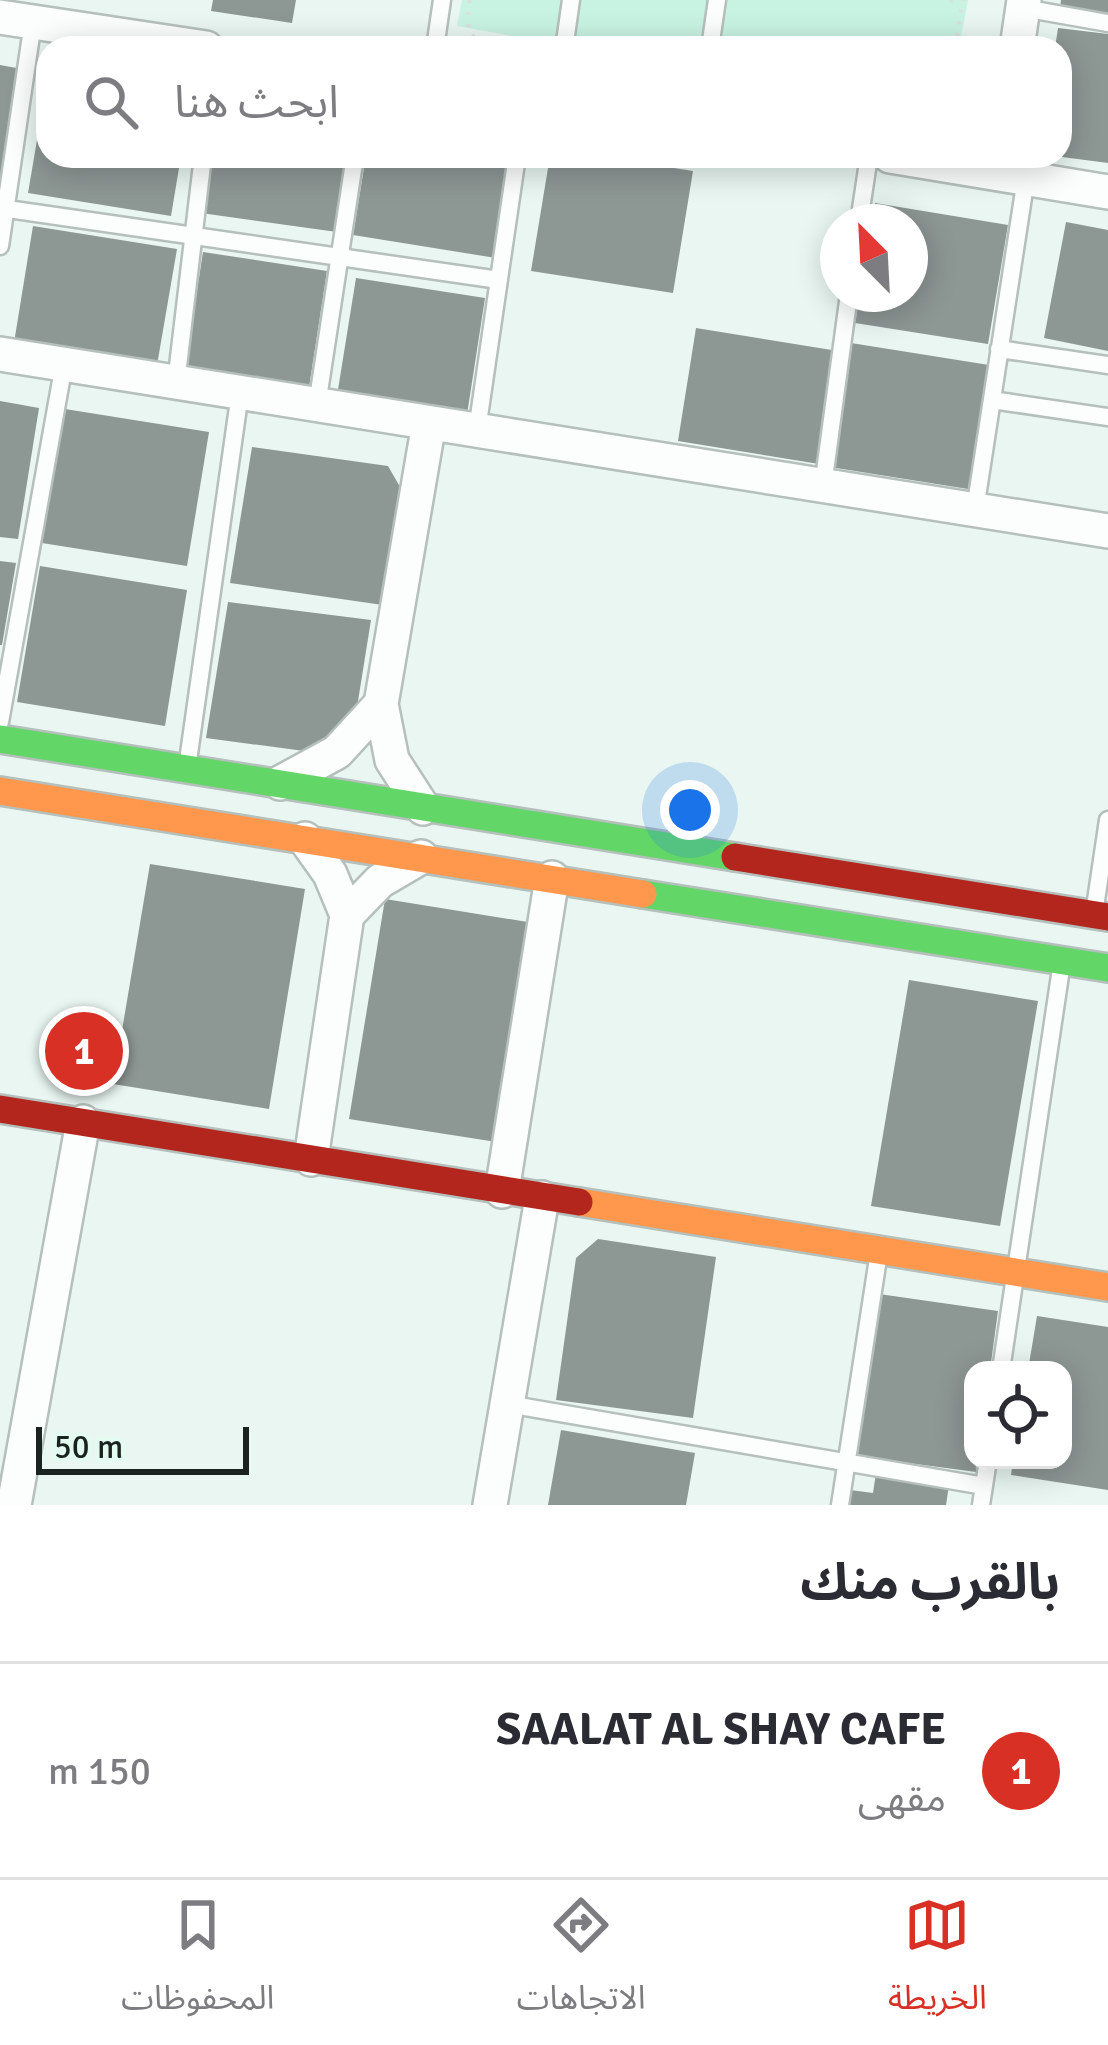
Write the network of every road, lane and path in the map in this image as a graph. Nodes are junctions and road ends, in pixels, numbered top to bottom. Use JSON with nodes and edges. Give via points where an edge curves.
{"nodes":[{"id":1,"x":442,"y":0,"type":"edge"},
{"id":2,"x":470,"y":0,"type":"edge"},
{"id":3,"x":571,"y":0,"type":"edge"},
{"id":4,"x":716,"y":0,"type":"edge"},
{"id":5,"x":950,"y":0,"type":"edge"},
{"id":6,"x":963,"y":1,"type":"edge"},
{"id":7,"x":1023,"y":4,"type":"edge"},
{"id":8,"x":40,"y":16,"type":"edge"},
{"id":9,"x":1108,"y":23,"type":"edge"},
{"id":10,"x":144,"y":36,"type":"edge"},
{"id":11,"x":437,"y":36,"type":"edge"},
{"id":12,"x":470,"y":36,"type":"edge"},
{"id":13,"x":566,"y":36,"type":"edge"},
{"id":14,"x":712,"y":36,"type":"edge"},
{"id":15,"x":957,"y":36,"type":"edge"},
{"id":16,"x":1019,"y":36,"type":"edge"},
{"id":17,"x":36,"y":37,"type":"edge"},
{"id":18,"x":202,"y":168,"type":"edge"},
{"id":19,"x":353,"y":168,"type":"edge"},
{"id":20,"x":515,"y":168,"type":"edge"},
{"id":21,"x":867,"y":168,"type":"edge"},
{"id":22,"x":1008,"y":169,"type":"edge"},
{"id":23,"x":1108,"y":192,"type":"edge"},
{"id":24,"x":862,"y":204,"type":"edge"},
{"id":25,"x":3,"y":208,"type":"edge"},
{"id":26,"x":194,"y":235,"type":"junction"},
{"id":27,"x":0,"y":246,"type":"edge"},
{"id":28,"x":340,"y":257,"type":"junction"},
{"id":29,"x":499,"y":280,"type":"junction"},
{"id":30,"x":847,"y":312,"type":"edge"},
{"id":31,"x":999,"y":350,"type":"junction"},
{"id":32,"x":0,"y":354,"type":"edge"},
{"id":33,"x":64,"y":364,"type":"junction"},
{"id":34,"x":1108,"y":365,"type":"edge"},
{"id":35,"x":176,"y":383,"type":"junction"},
{"id":36,"x":240,"y":393,"type":"junction"},
{"id":37,"x":992,"y":400,"type":"junction"},
{"id":38,"x":317,"y":405,"type":"junction"},
{"id":39,"x":1108,"y":417,"type":"edge"},
{"id":40,"x":429,"y":423,"type":"junction"},
{"id":41,"x":477,"y":430,"type":"junction"},
{"id":42,"x":823,"y":485,"type":"junction"},
{"id":43,"x":975,"y":510,"type":"junction"},
{"id":44,"x":1108,"y":531,"type":"edge"},
{"id":45,"x":382,"y":704,"type":"junction"},
{"id":46,"x":0,"y":722,"type":"edge"},
{"id":47,"x":0,"y":740,"type":"edge"},
{"id":48,"x":187,"y":769,"type":"junction"},
{"id":49,"x":280,"y":783,"type":"junction"},
{"id":50,"x":0,"y":791,"type":"edge"},
{"id":51,"x":423,"y":808,"type":"junction"},
{"id":52,"x":1108,"y":820,"type":"edge"},
{"id":53,"x":305,"y":838,"type":"junction"},
{"id":54,"x":421,"y":857,"type":"junction"},
{"id":55,"x":552,"y":878,"type":"junction"},
{"id":56,"x":347,"y":915,"type":"junction"},
{"id":57,"x":1101,"y":916,"type":"edge"},
{"id":58,"x":1108,"y":951,"type":"edge"},
{"id":59,"x":1062,"y":962,"type":"junction"},
{"id":60,"x":1108,"y":968,"type":"edge"},
{"id":61,"x":0,"y":1109,"type":"edge"},
{"id":62,"x":83,"y":1122,"type":"junction"},
{"id":63,"x":311,"y":1159,"type":"junction"},
{"id":64,"x":502,"y":1191,"type":"junction"},
{"id":65,"x":542,"y":1198,"type":"junction"},
{"id":66,"x":879,"y":1251,"type":"junction"},
{"id":67,"x":1016,"y":1272,"type":"junction"},
{"id":68,"x":1108,"y":1287,"type":"edge"},
{"id":69,"x":1002,"y":1361,"type":"edge"},
{"id":70,"x":507,"y":1404,"type":"junction"},
{"id":71,"x":846,"y":1462,"type":"junction"},
{"id":72,"x":987,"y":1469,"type":"edge"},
{"id":73,"x":984,"y":1486,"type":"junction"},
{"id":74,"x":14,"y":1505,"type":"edge"},
{"id":75,"x":490,"y":1505,"type":"edge"},
{"id":76,"x":840,"y":1505,"type":"edge"},
{"id":77,"x":981,"y":1505,"type":"edge"}],
"edges":[{"from":1,"to":11,"type":"lane"},
{"from":2,"to":12,"type":"path"},
{"from":3,"to":13,"type":"lane"},
{"from":4,"to":14,"type":"lane"},
{"from":5,"to":6,"type":"path"},
{"from":6,"to":15,"type":"path"},
{"from":7,"to":9,"type":"lane"},
{"from":7,"to":16,"type":"street"},
{"from":8,"to":10,"type":"street"},
{"from":17,"to":25,"type":"lane"},
{"from":18,"to":26,"type":"lane"},
{"from":19,"to":28,"type":"lane"},
{"from":20,"to":29,"type":"lane"},
{"from":21,"to":24,"type":"lane"},
{"from":22,"to":23,"type":"street"},
{"from":22,"to":31,"type":"lane"},
{"from":25,"to":26,"type":"lane"},
{"from":25,"to":27,"type":"lane"},
{"from":26,"to":28,"type":"lane"},
{"from":26,"to":35,"type":"lane"},
{"from":28,"to":29,"type":"lane"},
{"from":28,"to":38,"type":"lane"},
{"from":29,"to":41,"type":"lane"},
{"from":30,"to":42,"type":"lane"},
{"from":31,"to":34,"type":"lane"},
{"from":31,"to":37,"type":"lane"},
{"from":32,"to":33,"type":"street"},
{"from":33,"to":35,"type":"street"},
{"from":33,"to":46,"type":"lane"},
{"from":35,"to":36,"type":"street"},
{"from":36,"to":38,"type":"street"},
{"from":36,"to":48,"type":"lane"},
{"from":37,"to":39,"type":"lane"},
{"from":37,"to":43,"type":"lane"},
{"from":38,"to":40,"type":"street"},
{"from":40,"to":41,"type":"street"},
{"from":40,"to":45,"type":"street"},
{"from":41,"to":42,"type":"street"},
{"from":42,"to":43,"type":"street"},
{"from":43,"to":44,"type":"street"},
{"from":45,"to":49,"type":"street","via":[[337,752]]},
{"from":45,"to":51,"type":"street","via":[[392,760]]},
{"from":47,"to":48,"type":"main road"},
{"from":48,"to":49,"type":"main road"},
{"from":49,"to":51,"type":"main road"},
{"from":50,"to":53,"type":"main road"},
{"from":51,"to":57,"type":"main road"},
{"from":52,"to":57,"type":"lane"},
{"from":53,"to":54,"type":"main road"},
{"from":53,"to":56,"type":"street"},
{"from":54,"to":55,"type":"main road"},
{"from":54,"to":56,"type":"street","via":[[380,881]]},
{"from":55,"to":59,"type":"main road"},
{"from":55,"to":64,"type":"street"},
{"from":56,"to":63,"type":"street"},
{"from":58,"to":59,"type":"main road"},
{"from":59,"to":60,"type":"main road"},
{"from":59,"to":67,"type":"lane"},
{"from":61,"to":62,"type":"main road"},
{"from":62,"to":63,"type":"main road"},
{"from":62,"to":74,"type":"street"},
{"from":63,"to":64,"type":"main road"},
{"from":64,"to":65,"type":"main road"},
{"from":65,"to":66,"type":"main road"},
{"from":65,"to":70,"type":"street"},
{"from":66,"to":67,"type":"main road"},
{"from":66,"to":71,"type":"lane"},
{"from":67,"to":68,"type":"main road"},
{"from":67,"to":69,"type":"lane"},
{"from":70,"to":71,"type":"lane"},
{"from":70,"to":75,"type":"street"},
{"from":71,"to":73,"type":"lane"},
{"from":71,"to":76,"type":"lane"},
{"from":72,"to":73,"type":"lane"},
{"from":73,"to":77,"type":"lane"}]}
